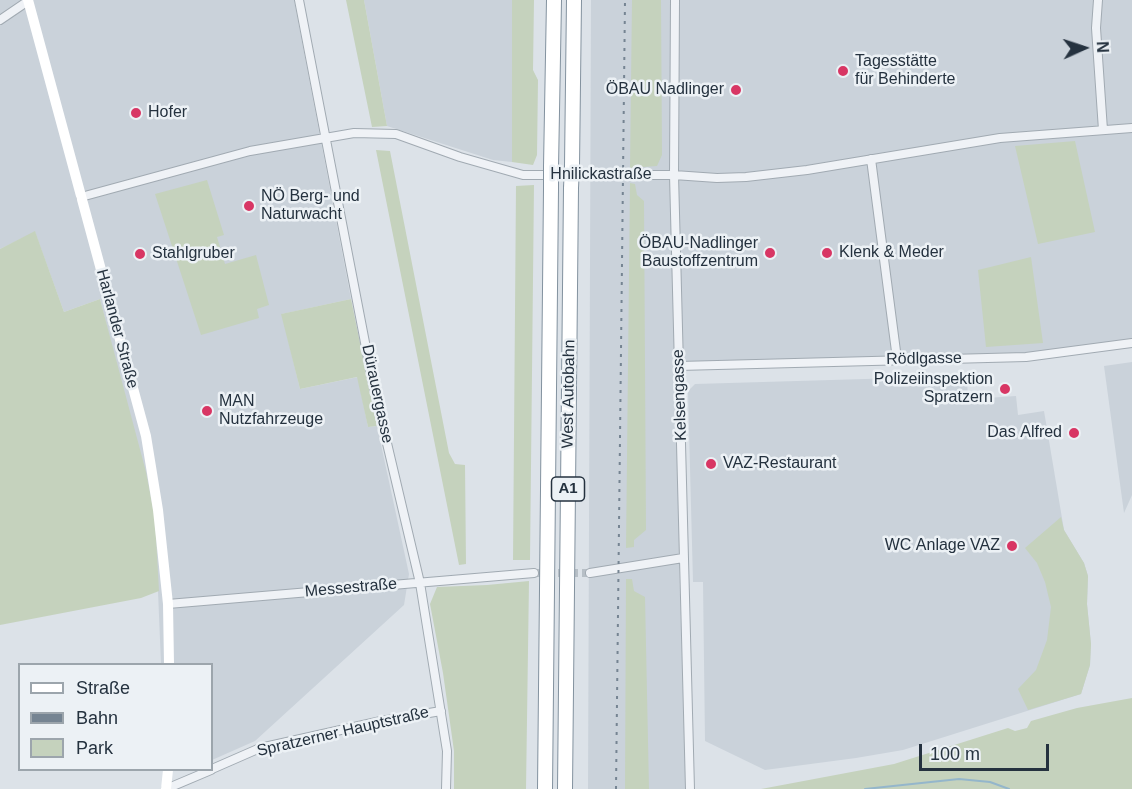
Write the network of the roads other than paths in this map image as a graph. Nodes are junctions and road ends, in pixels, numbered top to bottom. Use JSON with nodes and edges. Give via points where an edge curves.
{"nodes":[{"id":1,"x":28,"y":0,"type":"edge"},
{"id":2,"x":298,"y":0,"type":"edge"},
{"id":3,"x":554,"y":0,"type":"edge"},
{"id":4,"x":574,"y":0,"type":"edge"},
{"id":5,"x":675,"y":0,"type":"edge"},
{"id":6,"x":1098,"y":0,"type":"edge"},
{"id":7,"x":0,"y":20,"type":"edge"},
{"id":8,"x":1132,"y":128,"type":"edge"},
{"id":9,"x":1103,"y":130,"type":"junction"},
{"id":10,"x":324,"y":137,"type":"junction"},
{"id":11,"x":871,"y":159,"type":"junction"},
{"id":12,"x":674,"y":175,"type":"junction"},
{"id":13,"x":81,"y":197,"type":"junction"},
{"id":14,"x":1132,"y":344,"type":"edge"},
{"id":15,"x":897,"y":360,"type":"junction"},
{"id":16,"x":679,"y":366,"type":"junction"},
{"id":17,"x":683,"y":558,"type":"junction"},
{"id":18,"x":534,"y":573,"type":"tunnel mouth"},
{"id":19,"x":590,"y":573,"type":"tunnel mouth"},
{"id":20,"x":420,"y":583,"type":"junction"},
{"id":21,"x":168,"y":604,"type":"junction"},
{"id":22,"x":169,"y":663,"type":"edge"},
{"id":23,"x":441,"y":711,"type":"junction"},
{"id":24,"x":213,"y":769,"type":"edge"},
{"id":25,"x":168,"y":771,"type":"edge"},
{"id":26,"x":209,"y":771,"type":"edge"},
{"id":27,"x":166,"y":789,"type":"edge"},
{"id":28,"x":446,"y":789,"type":"edge"},
{"id":29,"x":545,"y":789,"type":"edge"},
{"id":30,"x":565,"y":789,"type":"edge"},
{"id":31,"x":690,"y":789,"type":"edge"}],
"edges":[{"from":1,"to":7,"type":"street"},
{"from":1,"to":13,"type":"main road","name":"Harlander Straße"},
{"from":2,"to":10,"type":"street","name":"Dürauergasse"},
{"from":3,"to":29,"type":"highway","name":"West Autobahn","number":"A1","bridge":true},
{"from":4,"to":30,"type":"highway","name":"West Autobahn","number":"A1","bridge":true},
{"from":5,"to":12,"type":"street","name":"Kelsengasse"},
{"from":6,"to":9,"type":"street","via":[[1096,28]]},
{"from":8,"to":9,"type":"street","name":"Hnilickastraße"},
{"from":9,"to":11,"type":"street","name":"Hnilickastraße","via":[[1000,138]]},
{"from":10,"to":12,"type":"street","name":"Hnilickastraße","via":[[396,134],[523,174]]},
{"from":10,"to":13,"type":"street","name":"Hnilickastraße","via":[[250,151]]},
{"from":10,"to":20,"type":"street","name":"Dürauergasse","via":[[374,384]]},
{"from":11,"to":12,"type":"street","name":"Hnilickastraße","via":[[746,177]]},
{"from":11,"to":15,"type":"street"},
{"from":12,"to":16,"type":"street","name":"Kelsengasse"},
{"from":13,"to":21,"type":"main road","name":"Harlander Straße","via":[[146,436]]},
{"from":14,"to":15,"type":"street","name":"Rödlgasse","via":[[1026,357]]},
{"from":15,"to":16,"type":"street","name":"Rödlgasse"},
{"from":16,"to":17,"type":"street","name":"Kelsengasse"},
{"from":17,"to":19,"type":"street"},
{"from":17,"to":31,"type":"street","name":"Kelsengasse"},
{"from":18,"to":20,"type":"street","name":"Messestraße"},
{"from":20,"to":21,"type":"street","name":"Messestraße"},
{"from":20,"to":23,"type":"street","name":"Dürauergasse"},
{"from":21,"to":22,"type":"main road","name":"Harlander Straße"},
{"from":23,"to":24,"type":"street","name":"Spratzerner Hauptstraße","via":[[260,748]]},
{"from":23,"to":28,"type":"street","name":"Dürauergasse","via":[[447,751]]},
{"from":25,"to":27,"type":"main road"},
{"from":26,"to":27,"type":"street","name":"Spratzerner Hauptstraße"}]}
